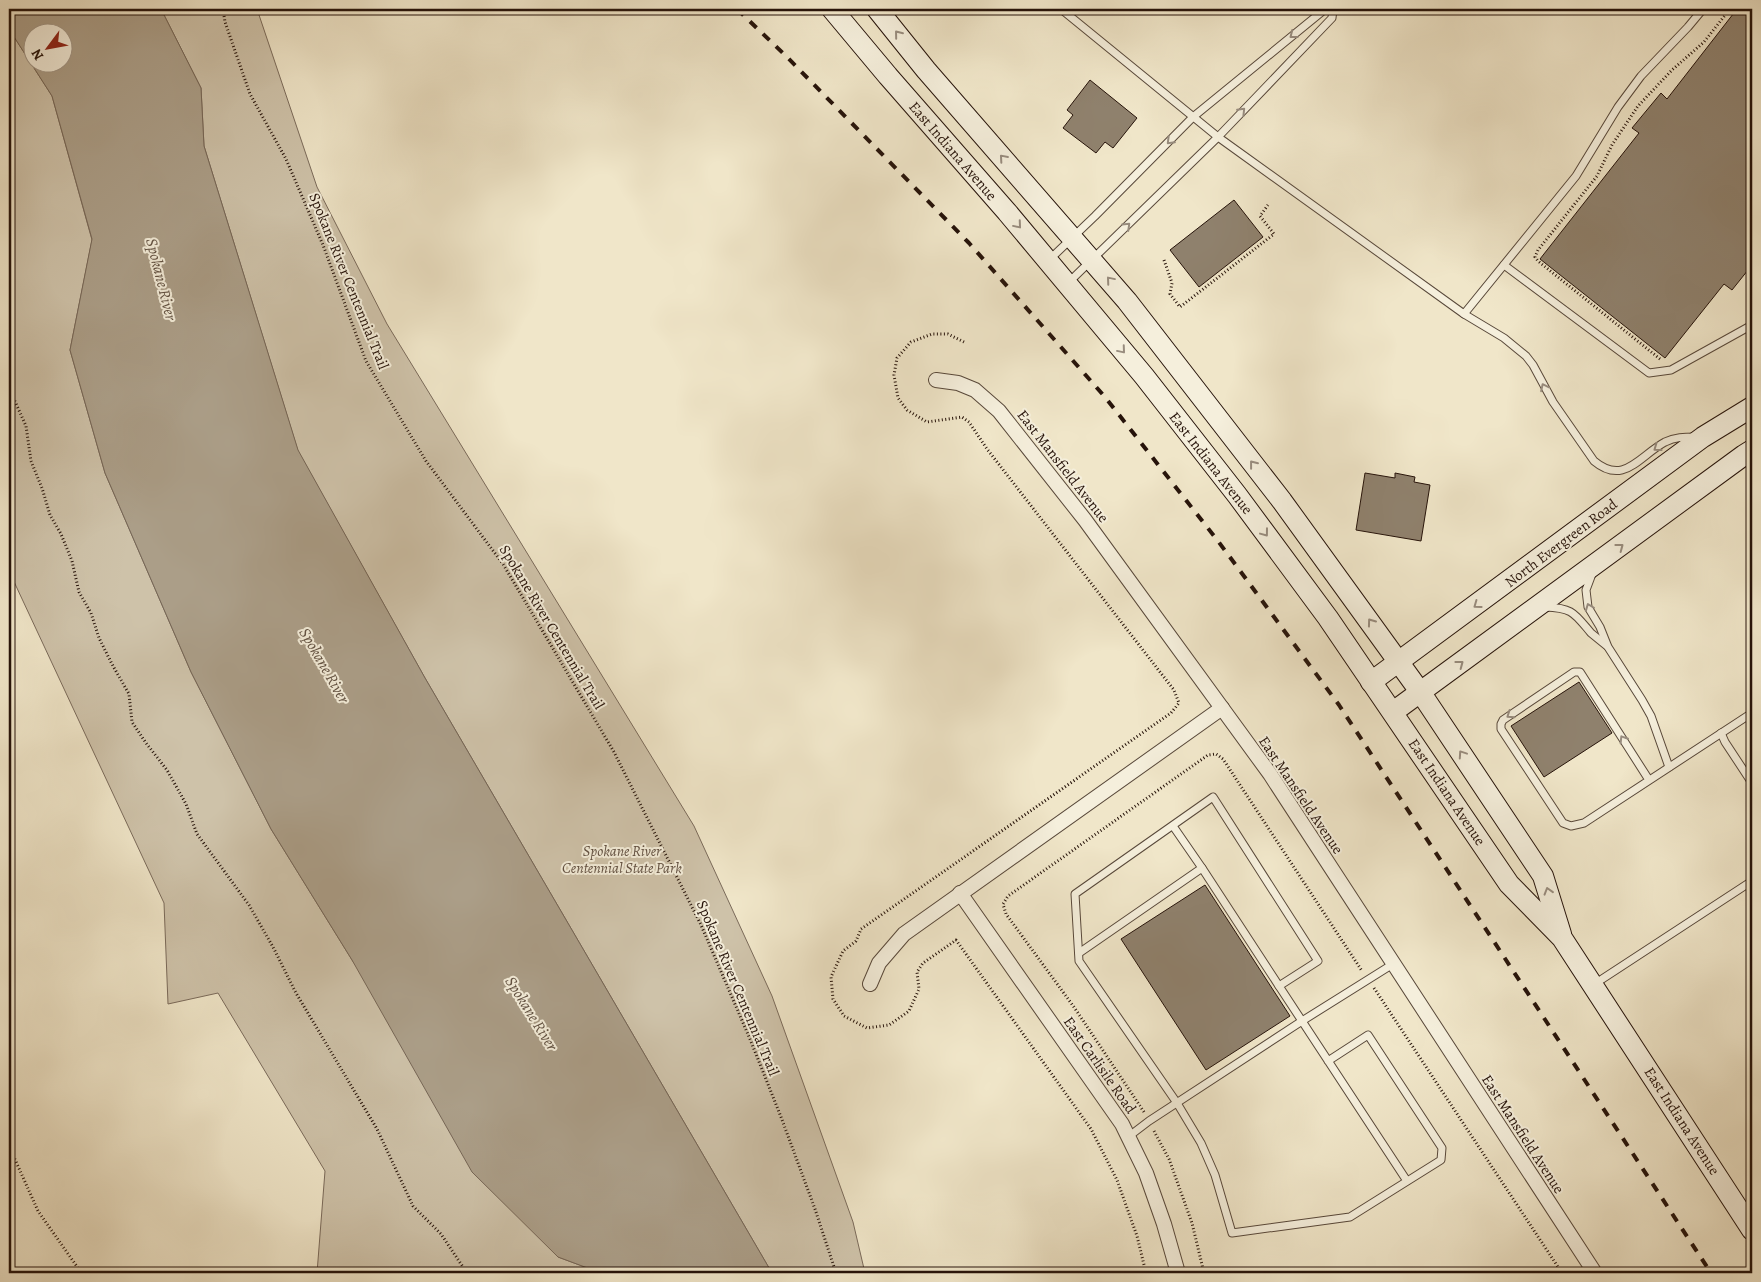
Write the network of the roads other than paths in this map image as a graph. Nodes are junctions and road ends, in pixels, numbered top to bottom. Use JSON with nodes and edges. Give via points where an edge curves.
{"nodes":[{"id":1,"x":832,"y":9,"type":"edge"},
{"id":2,"x":877,"y":9,"type":"edge"},
{"id":3,"x":1061,"y":9,"type":"edge"},
{"id":4,"x":1333,"y":9,"type":"edge"},
{"id":5,"x":1703,"y":9,"type":"edge"},
{"id":6,"x":1193,"y":117,"type":"junction"},
{"id":7,"x":1218,"y":137,"type":"junction"},
{"id":8,"x":1073,"y":238,"type":"junction"},
{"id":9,"x":1093,"y":260,"type":"junction"},
{"id":10,"x":1048,"y":261,"type":"junction"},
{"id":11,"x":1504,"y":265,"type":"junction"},
{"id":12,"x":1067,"y":284,"type":"junction"},
{"id":13,"x":1464,"y":314,"type":"junction"},
{"id":14,"x":1752,"y":325,"type":"edge"},
{"id":15,"x":936,"y":380,"type":"dead end"},
{"id":16,"x":1752,"y":407,"type":"edge"},
{"id":17,"x":1703,"y":437,"type":"junction"},
{"id":18,"x":1752,"y":450,"type":"edge"},
{"id":19,"x":1596,"y":564,"type":"junction"},
{"id":20,"x":1537,"y":607,"type":"junction"},
{"id":21,"x":1608,"y":647,"type":"junction"},
{"id":22,"x":1399,"y":662,"type":"junction"},
{"id":23,"x":1371,"y":682,"type":"junction"},
{"id":24,"x":1421,"y":693,"type":"junction"},
{"id":25,"x":1222,"y":708,"type":"junction"},
{"id":26,"x":1393,"y":712,"type":"junction"},
{"id":27,"x":1752,"y":713,"type":"edge"},
{"id":28,"x":1721,"y":733,"type":"junction"},
{"id":29,"x":1668,"y":767,"type":"junction"},
{"id":30,"x":1648,"y":780,"type":"junction"},
{"id":31,"x":1752,"y":783,"type":"edge"},
{"id":32,"x":1173,"y":826,"type":"junction"},
{"id":33,"x":1202,"y":868,"type":"junction"},
{"id":34,"x":1752,"y":881,"type":"edge"},
{"id":35,"x":960,"y":893,"type":"junction"},
{"id":36,"x":1562,"y":938,"type":"junction"},
{"id":37,"x":1079,"y":953,"type":"junction"},
{"id":38,"x":1393,"y":964,"type":"junction"},
{"id":39,"x":870,"y":984,"type":"dead end"},
{"id":40,"x":1594,"y":985,"type":"junction"},
{"id":41,"x":1279,"y":986,"type":"junction"},
{"id":42,"x":1302,"y":1021,"type":"junction"},
{"id":43,"x":1328,"y":1061,"type":"junction"},
{"id":44,"x":1177,"y":1103,"type":"junction"},
{"id":45,"x":1128,"y":1137,"type":"junction"},
{"id":46,"x":1407,"y":1181,"type":"junction"},
{"id":47,"x":1751,"y":1223,"type":"edge"},
{"id":48,"x":1178,"y":1273,"type":"edge"},
{"id":49,"x":1595,"y":1273,"type":"edge"}],
"edges":[{"from":1,"to":10,"type":"main road","name":"East Indiana Avenue","one_way":true},
{"from":8,"to":2,"type":"main road","name":"East Indiana Avenue","one_way":true},
{"from":3,"to":6,"type":"lane"},
{"from":4,"to":6,"type":"lane","one_way":true,"via":[[1324,10]]},
{"from":7,"to":4,"type":"lane","one_way":true,"via":[[1332,18]]},
{"from":5,"to":11,"type":"lane","via":[[1641,76],[1576,176]]},
{"from":6,"to":7,"type":"lane"},
{"from":6,"to":8,"type":"lane","one_way":true},
{"from":9,"to":7,"type":"lane","one_way":true},
{"from":7,"to":13,"type":"lane"},
{"from":8,"to":9,"type":"main road","name":"East Indiana Avenue"},
{"from":8,"to":10,"type":"lane"},
{"from":9,"to":12,"type":"lane"},
{"from":22,"to":9,"type":"main road","name":"East Indiana Avenue","one_way":true,"via":[[1282,501]]},
{"from":10,"to":12,"type":"main road","name":"East Indiana Avenue"},
{"from":11,"to":13,"type":"lane"},
{"from":11,"to":14,"type":"lane","via":[[1649,373],[1671,370]]},
{"from":12,"to":23,"type":"main road","name":"East Indiana Avenue","one_way":true,"via":[[1237,495]]},
{"from":17,"to":13,"type":"lane","one_way":true,"via":[[1678,437],[1623,471],[1607,470],[1594,461],[1552,402],[1526,356],[1504,338]]},
{"from":15,"to":25,"type":"street","name":"East Mansfield Avenue","via":[[976,390],[1000,412],[1085,520]]},
{"from":16,"to":17,"type":"main road","name":"North Evergreen Road"},
{"from":17,"to":22,"type":"main road","name":"North Evergreen Road","one_way":true},
{"from":19,"to":18,"type":"main road","one_way":true},
{"from":19,"to":20,"type":"main road"},
{"from":21,"to":19,"type":"lane","one_way":true,"via":[[1586,598]]},
{"from":20,"to":21,"type":"lane","via":[[1566,609],[1583,621]]},
{"from":24,"to":20,"type":"main road","one_way":true},
{"from":21,"to":29,"type":"lane","via":[[1651,716]]},
{"from":22,"to":23,"type":"main road","name":"North Evergreen Road"},
{"from":22,"to":24,"type":"main road","name":"East Indiana Avenue"},
{"from":23,"to":26,"type":"main road","name":"East Indiana Avenue"},
{"from":24,"to":26,"type":"main road"},
{"from":36,"to":24,"type":"main road","name":"East Indiana Avenue","one_way":true,"via":[[1543,876]]},
{"from":25,"to":35,"type":"street"},
{"from":25,"to":38,"type":"street","name":"East Mansfield Avenue","via":[[1270,774]]},
{"from":26,"to":36,"type":"main road","name":"East Indiana Avenue","via":[[1509,884]]},
{"from":27,"to":28,"type":"lane"},
{"from":28,"to":29,"type":"lane"},
{"from":28,"to":31,"type":"lane"},
{"from":29,"to":30,"type":"lane"},
{"from":30,"to":30,"type":"lane","one_way":true,"via":[[1580,672],[1574,672],[1501,724],[1501,729],[1563,823],[1571,826],[1584,823]]},
{"from":32,"to":33,"type":"lane"},
{"from":32,"to":37,"type":"lane","via":[[1075,894]]},
{"from":32,"to":41,"type":"lane","via":[[1213,797],[1318,961]]},
{"from":33,"to":37,"type":"lane"},
{"from":33,"to":41,"type":"lane"},
{"from":34,"to":40,"type":"lane"},
{"from":35,"to":39,"type":"street","via":[[904,934],[879,963]]},
{"from":35,"to":45,"type":"street","name":"East Carlisile Road"},
{"from":36,"to":40,"type":"main road","name":"East Indiana Avenue"},
{"from":37,"to":44,"type":"lane","via":[[1079,961]]},
{"from":38,"to":42,"type":"lane"},
{"from":38,"to":49,"type":"street","name":"East Mansfield Avenue"},
{"from":40,"to":47,"type":"main road","name":"East Indiana Avenue"},
{"from":41,"to":42,"type":"lane"},
{"from":42,"to":43,"type":"lane"},
{"from":42,"to":44,"type":"lane"},
{"from":43,"to":46,"type":"lane"},
{"from":43,"to":46,"type":"lane","via":[[1368,1035],[1442,1148],[1441,1160]]},
{"from":44,"to":45,"type":"lane"},
{"from":44,"to":46,"type":"lane","via":[[1215,1175],[1232,1233],[1350,1217]]},
{"from":45,"to":48,"type":"street","name":"East Carlisile Road","via":[[1146,1173]]}]}
